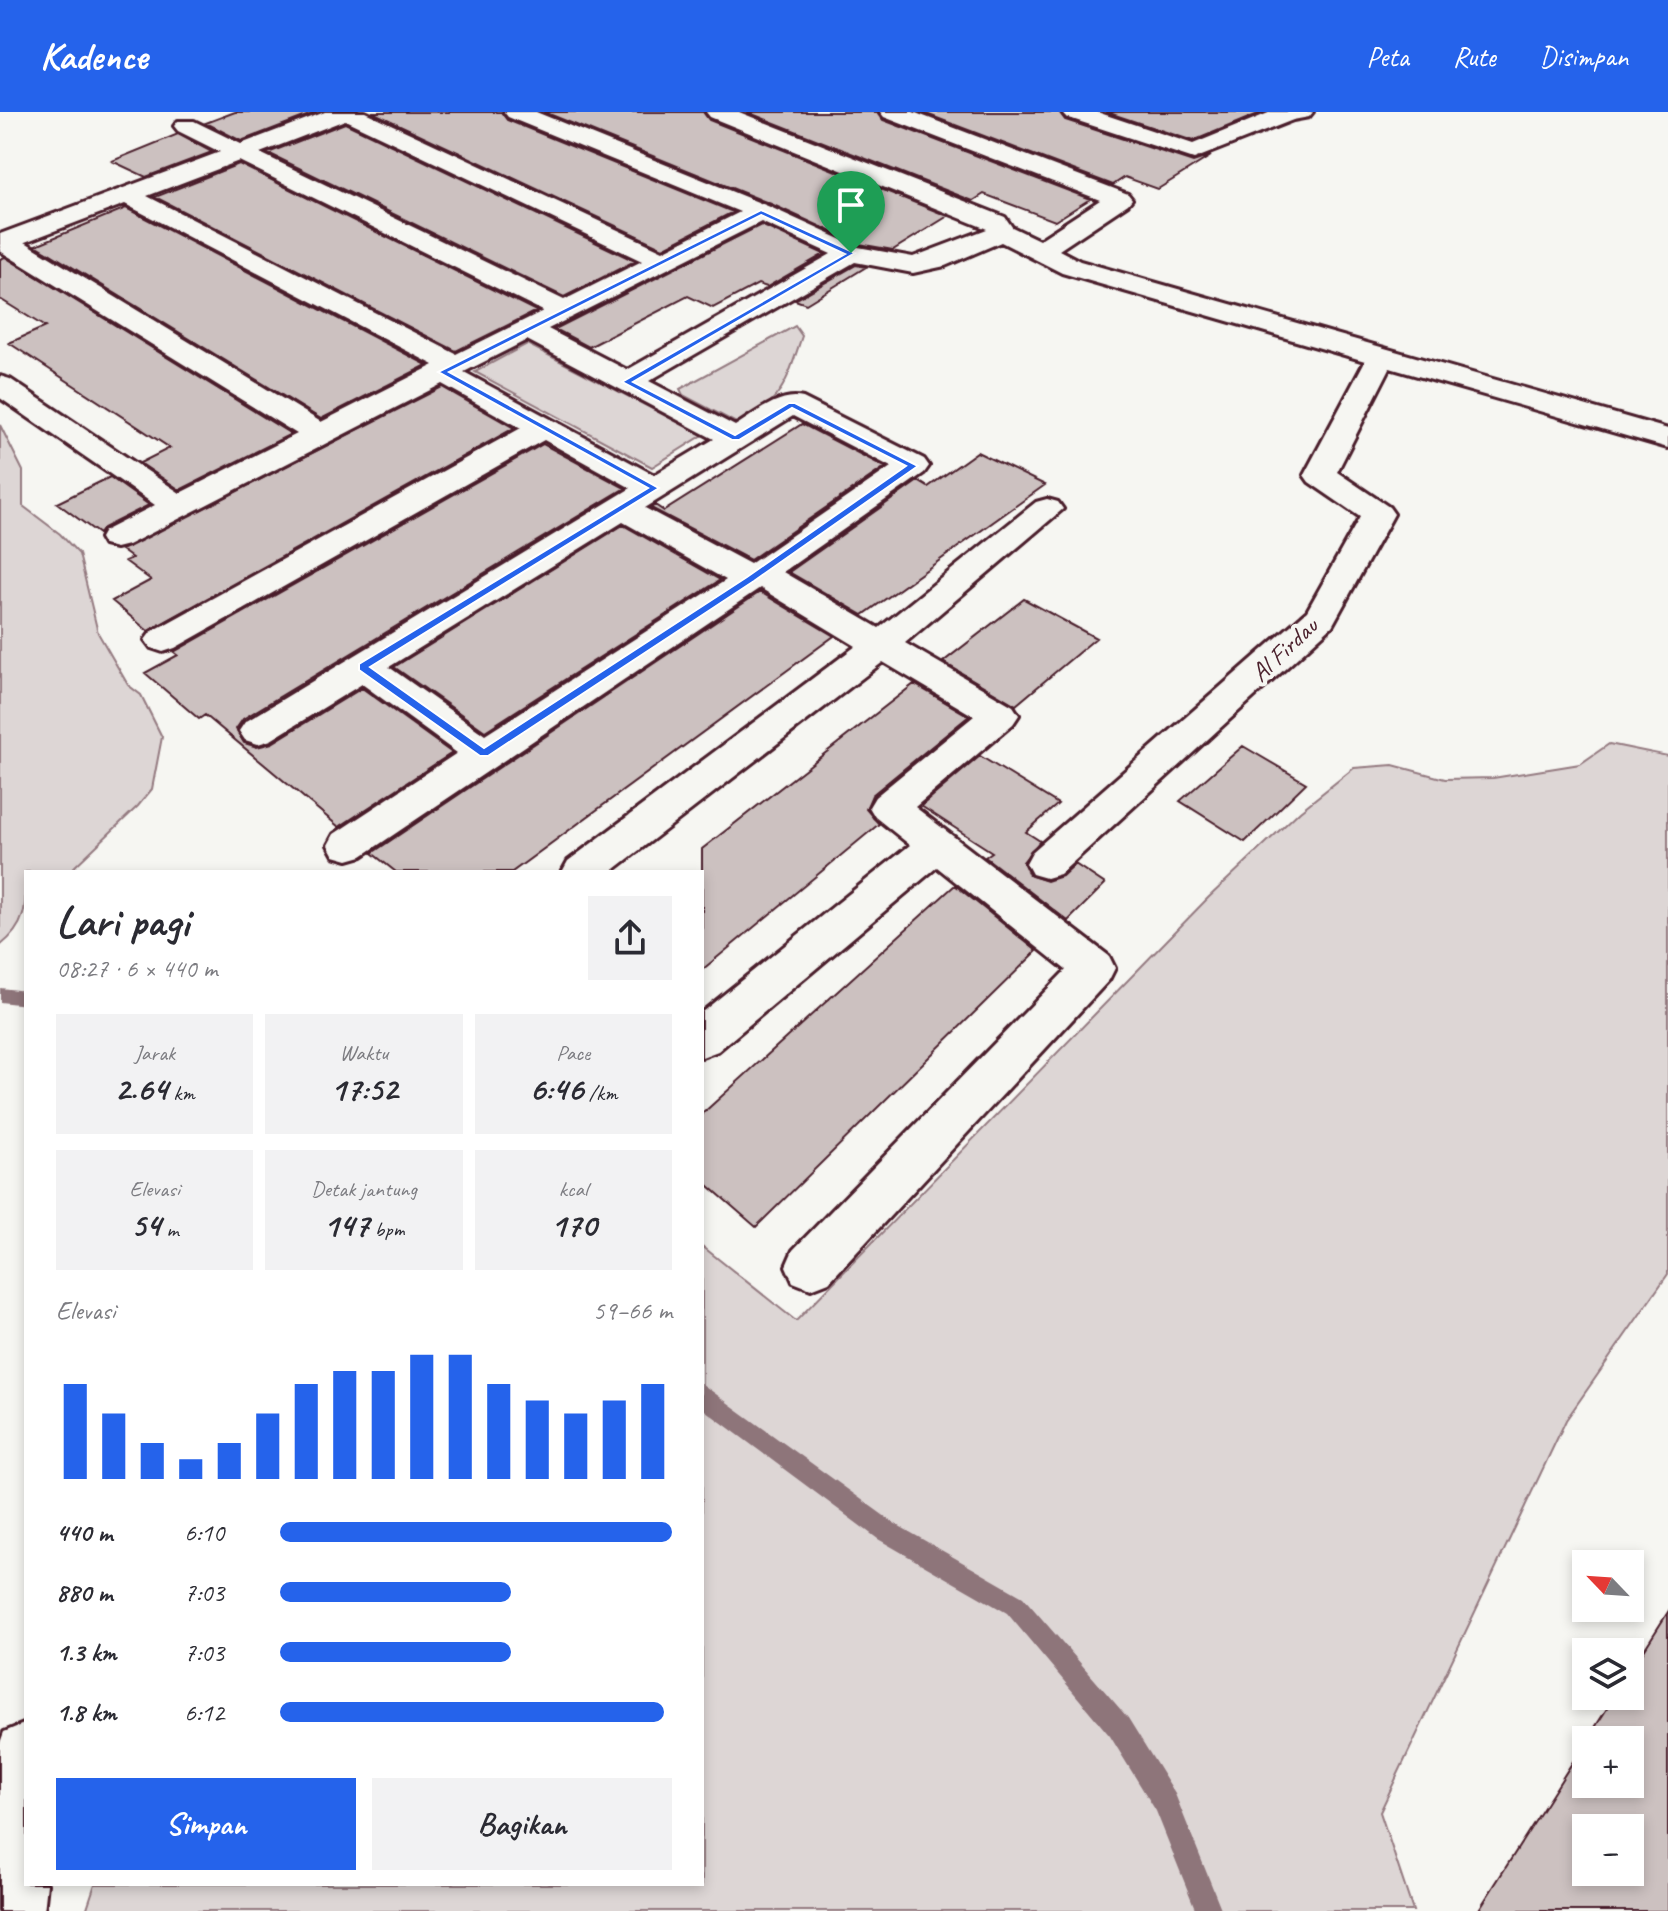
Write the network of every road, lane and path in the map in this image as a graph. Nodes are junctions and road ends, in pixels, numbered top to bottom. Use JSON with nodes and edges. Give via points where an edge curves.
{"nodes":[{"id":1,"x":346,"y":112,"type":"edge"},
{"id":2,"x":516,"y":112,"type":"edge"},
{"id":3,"x":718,"y":112,"type":"edge"},
{"id":4,"x":892,"y":112,"type":"edge"},
{"id":5,"x":1074,"y":112,"type":"edge"},
{"id":6,"x":1292,"y":112,"type":"edge"},
{"id":7,"x":186,"y":126,"type":"dead end"},
{"id":8,"x":241,"y":152,"type":"junction"},
{"id":9,"x":126,"y":195,"type":"junction"},
{"id":10,"x":761,"y":212,"type":"junction"},
{"id":11,"x":1002,"y":232,"type":"junction"},
{"id":12,"x":2,"y":242,"type":"edge"},
{"id":13,"x":1040,"y":251,"type":"junction"},
{"id":14,"x":851,"y":253,"type":"junction"},
{"id":15,"x":663,"y":261,"type":"junction"},
{"id":16,"x":563,"y":310,"type":"junction"},
{"id":17,"x":526,"y":329,"type":"junction"},
{"id":18,"x":1381,"y":357,"type":"junction"},
{"id":19,"x":448,"y":368,"type":"junction"},
{"id":20,"x":627,"y":382,"type":"junction"},
{"id":21,"x":0,"y":385,"type":"edge"},
{"id":22,"x":543,"y":428,"type":"junction"},
{"id":23,"x":319,"y":434,"type":"junction"},
{"id":24,"x":736,"y":438,"type":"junction"},
{"id":25,"x":1668,"y":439,"type":"edge"},
{"id":26,"x":654,"y":488,"type":"junction"},
{"id":27,"x":178,"y":506,"type":"junction"},
{"id":28,"x":621,"y":508,"type":"junction"},
{"id":29,"x":1047,"y":509,"type":"dead end"},
{"id":30,"x":116,"y":538,"type":"dead end"},
{"id":31,"x":755,"y":576,"type":"junction"},
{"id":32,"x":163,"y":640,"type":"dead end"},
{"id":33,"x":881,"y":645,"type":"junction"},
{"id":34,"x":363,"y":667,"type":"junction"},
{"id":35,"x":258,"y":731,"type":"dead end"},
{"id":36,"x":484,"y":753,"type":"junction"},
{"id":37,"x":348,"y":845,"type":"dead end"},
{"id":38,"x":937,"y":845,"type":"junction"},
{"id":39,"x":1046,"y":863,"type":"dead end"},
{"id":40,"x":585,"y":870,"type":"edge"},
{"id":41,"x":704,"y":1036,"type":"edge"},
{"id":42,"x":811,"y":1266,"type":"dead end"},
{"id":43,"x":24,"y":1776,"type":"edge"},
{"id":44,"x":12,"y":1911,"type":"edge"}],
"edges":[{"from":1,"to":8,"type":"street"},
{"from":1,"to":15,"type":"street"},
{"from":2,"to":10,"type":"street"},
{"from":3,"to":11,"type":"street","via":[[996,222]]},
{"from":4,"to":13,"type":"street","via":[[1119,199]]},
{"from":5,"to":6,"type":"street","via":[[1194,152]]},
{"from":7,"to":8,"type":"street"},
{"from":8,"to":9,"type":"street"},
{"from":8,"to":16,"type":"street"},
{"from":9,"to":12,"type":"street"},
{"from":9,"to":19,"type":"street"},
{"from":10,"to":14,"type":"street"},
{"from":10,"to":15,"type":"street"},
{"from":11,"to":13,"type":"street"},
{"from":11,"to":14,"type":"street","via":[[913,265]]},
{"from":12,"to":23,"type":"street"},
{"from":13,"to":18,"type":"street","via":[[1071,267]]},
{"from":14,"to":20,"type":"street"},
{"from":15,"to":16,"type":"street"},
{"from":16,"to":17,"type":"street"},
{"from":17,"to":19,"type":"street"},
{"from":17,"to":20,"type":"street"},
{"from":18,"to":25,"type":"street"},
{"from":18,"to":39,"type":"street","name":"Al Firdau","via":[[1320,475],[1378,514],[1320,618]]},
{"from":19,"to":22,"type":"street"},
{"from":19,"to":23,"type":"street"},
{"from":20,"to":24,"type":"street"},
{"from":21,"to":27,"type":"street"},
{"from":22,"to":26,"type":"street"},
{"from":22,"to":32,"type":"street"},
{"from":23,"to":27,"type":"street"},
{"from":24,"to":26,"type":"street"},
{"from":24,"to":31,"type":"street","via":[[792,404],[913,466]]},
{"from":26,"to":28,"type":"street"},
{"from":27,"to":30,"type":"street"},
{"from":28,"to":31,"type":"street"},
{"from":28,"to":34,"type":"street"},
{"from":29,"to":33,"type":"street"},
{"from":31,"to":33,"type":"street"},
{"from":31,"to":36,"type":"street"},
{"from":33,"to":38,"type":"street","via":[[1000,715],[889,807]]},
{"from":33,"to":40,"type":"street"},
{"from":34,"to":35,"type":"street"},
{"from":34,"to":36,"type":"street"},
{"from":36,"to":37,"type":"street"},
{"from":38,"to":41,"type":"street"},
{"from":38,"to":42,"type":"street","via":[[1094,968]]},
{"from":43,"to":44,"type":"street"}]}
